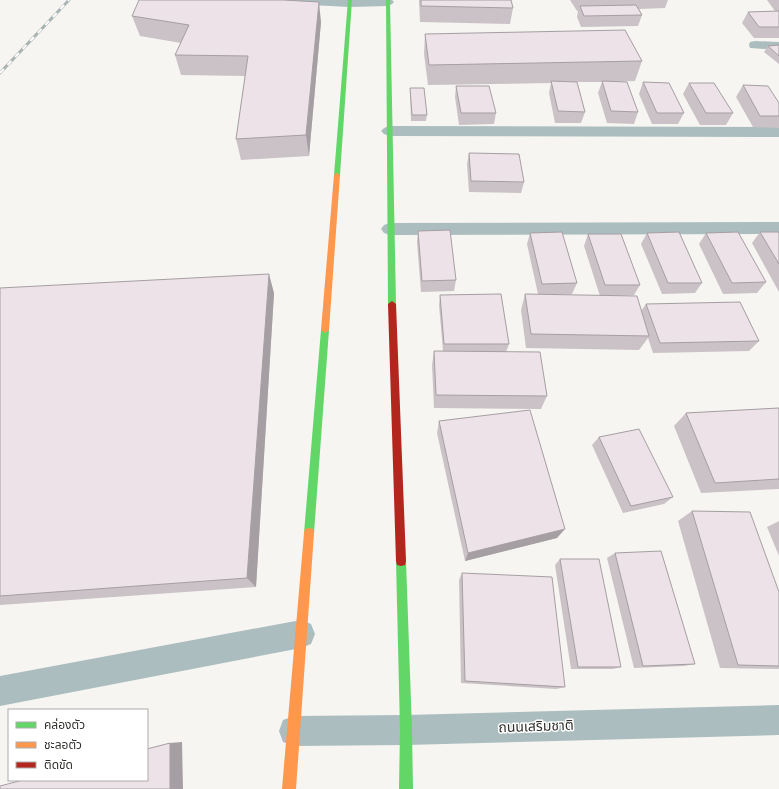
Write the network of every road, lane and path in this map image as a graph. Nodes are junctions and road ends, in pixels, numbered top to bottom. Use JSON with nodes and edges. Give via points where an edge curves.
{"nodes":[{"id":1,"x":291,"y":0,"type":"edge"},
{"id":2,"x":388,"y":1,"type":"edge"},
{"id":3,"x":350,"y":2,"type":"edge"},
{"id":4,"x":755,"y":45,"type":"dead end"},
{"id":5,"x":779,"y":46,"type":"edge"},
{"id":6,"x":389,"y":131,"type":"junction"},
{"id":7,"x":779,"y":132,"type":"edge"},
{"id":8,"x":779,"y":228,"type":"edge"},
{"id":9,"x":390,"y":230,"type":"junction"},
{"id":10,"x":301,"y":634,"type":"junction"},
{"id":11,"x":0,"y":692,"type":"edge"},
{"id":12,"x":779,"y":720,"type":"edge"},
{"id":13,"x":406,"y":730,"type":"junction"},
{"id":14,"x":294,"y":732,"type":"junction"},
{"id":15,"x":289,"y":789,"type":"edge"},
{"id":16,"x":406,"y":789,"type":"edge"}],
"edges":[{"from":1,"to":3,"type":"street"},
{"from":2,"to":3,"type":"street"},
{"from":2,"to":6,"type":"main road"},
{"from":3,"to":10,"type":"main road"},
{"from":4,"to":5,"type":"street"},
{"from":6,"to":7,"type":"street"},
{"from":6,"to":9,"type":"main road"},
{"from":8,"to":9,"type":"street"},
{"from":9,"to":13,"type":"main road"},
{"from":10,"to":11,"type":"street"},
{"from":10,"to":14,"type":"main road"},
{"from":12,"to":13,"type":"street","name":"ถนนเสริมชาติ"},
{"from":13,"to":14,"type":"street","name":"ถนนเสริมชาติ"},
{"from":13,"to":16,"type":"main road"},
{"from":14,"to":15,"type":"main road"}]}
